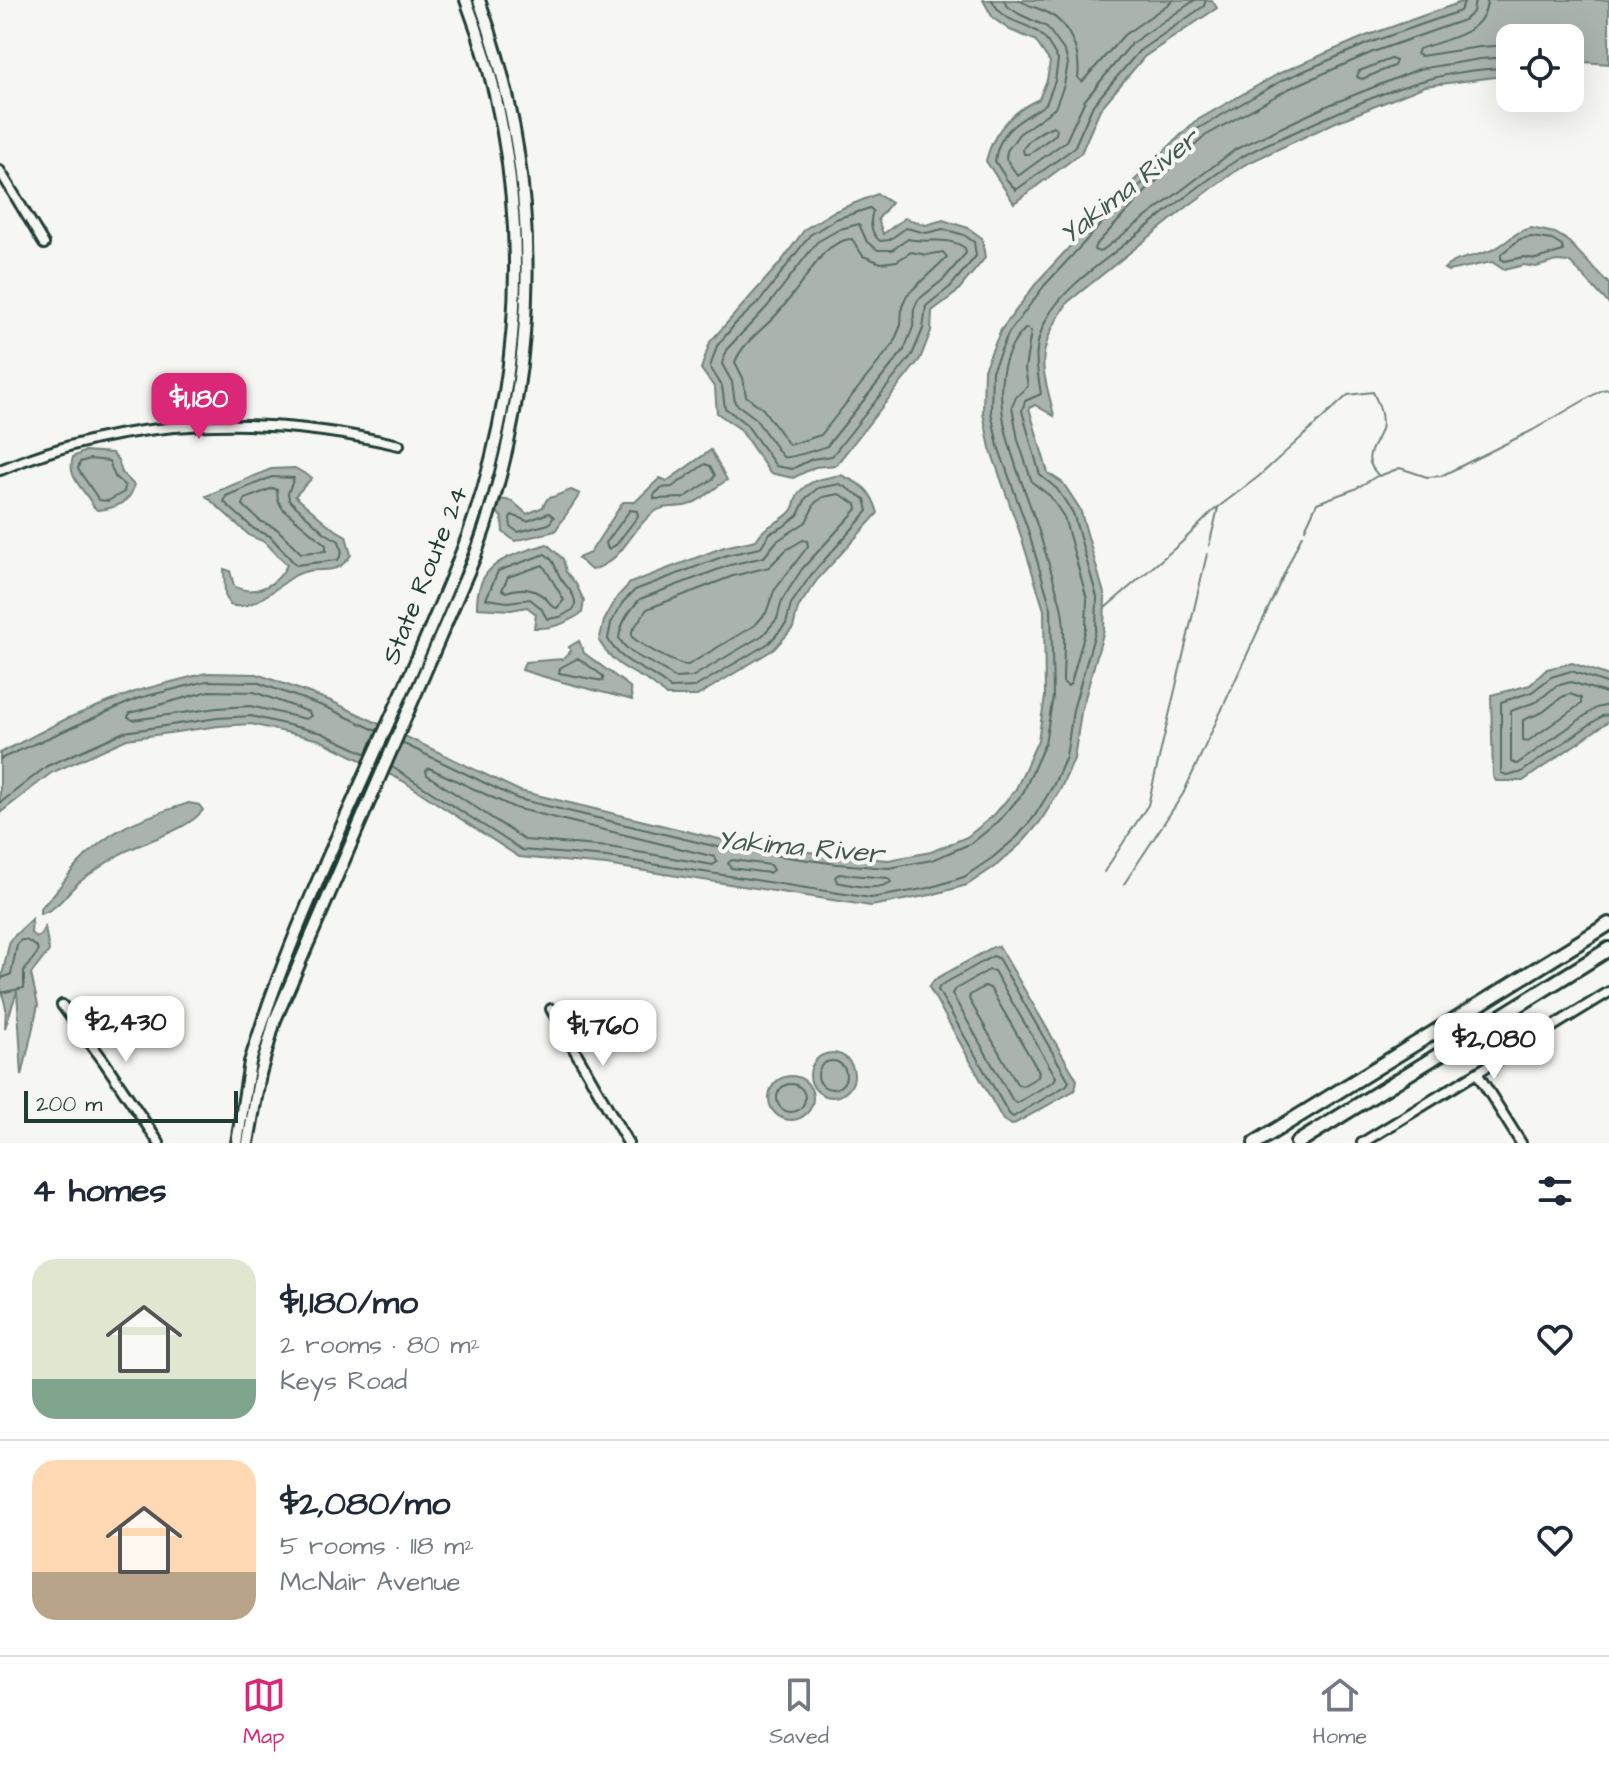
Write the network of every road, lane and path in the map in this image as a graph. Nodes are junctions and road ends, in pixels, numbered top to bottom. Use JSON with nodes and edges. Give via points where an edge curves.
{"nodes":[{"id":1,"x":466,"y":0,"type":"edge"},
{"id":2,"x":479,"y":0,"type":"edge"},
{"id":3,"x":0,"y":171,"type":"edge"},
{"id":4,"x":44,"y":244,"type":"dead end"},
{"id":5,"x":399,"y":445,"type":"dead end"},
{"id":6,"x":0,"y":470,"type":"edge"},
{"id":7,"x":1609,"y":924,"type":"edge"},
{"id":8,"x":1609,"y":949,"type":"edge"},
{"id":9,"x":1609,"y":992,"type":"edge"},
{"id":10,"x":62,"y":1005,"type":"dead end"},
{"id":11,"x":551,"y":1009,"type":"dead end"},
{"id":12,"x":1477,"y":1073,"type":"junction"},
{"id":13,"x":159,"y":1143,"type":"edge"},
{"id":14,"x":237,"y":1143,"type":"edge"},
{"id":15,"x":248,"y":1143,"type":"edge"},
{"id":16,"x":628,"y":1143,"type":"edge"},
{"id":17,"x":1255,"y":1143,"type":"edge"},
{"id":18,"x":1297,"y":1143,"type":"edge"},
{"id":19,"x":1362,"y":1143,"type":"edge"},
{"id":20,"x":1521,"y":1143,"type":"edge"}],
"edges":[{"from":1,"to":14,"type":"main road","name":"State Route 24","via":[[502,124],[516,242],[509,375],[472,526],[296,935],[254,1047]]},
{"from":2,"to":15,"type":"main road","name":"State Route 24","via":[[509,99],[527,229],[523,358],[512,426],[469,569],[287,989],[267,1047]]},
{"from":3,"to":4,"type":"street"},
{"from":5,"to":6,"type":"street","via":[[316,428],[180,426],[99,438]]},
{"from":7,"to":17,"type":"highway"},
{"from":8,"to":18,"type":"highway"},
{"from":9,"to":12,"type":"street"},
{"from":10,"to":13,"type":"street"},
{"from":11,"to":16,"type":"street"},
{"from":12,"to":19,"type":"street"},
{"from":12,"to":20,"type":"street"}]}
